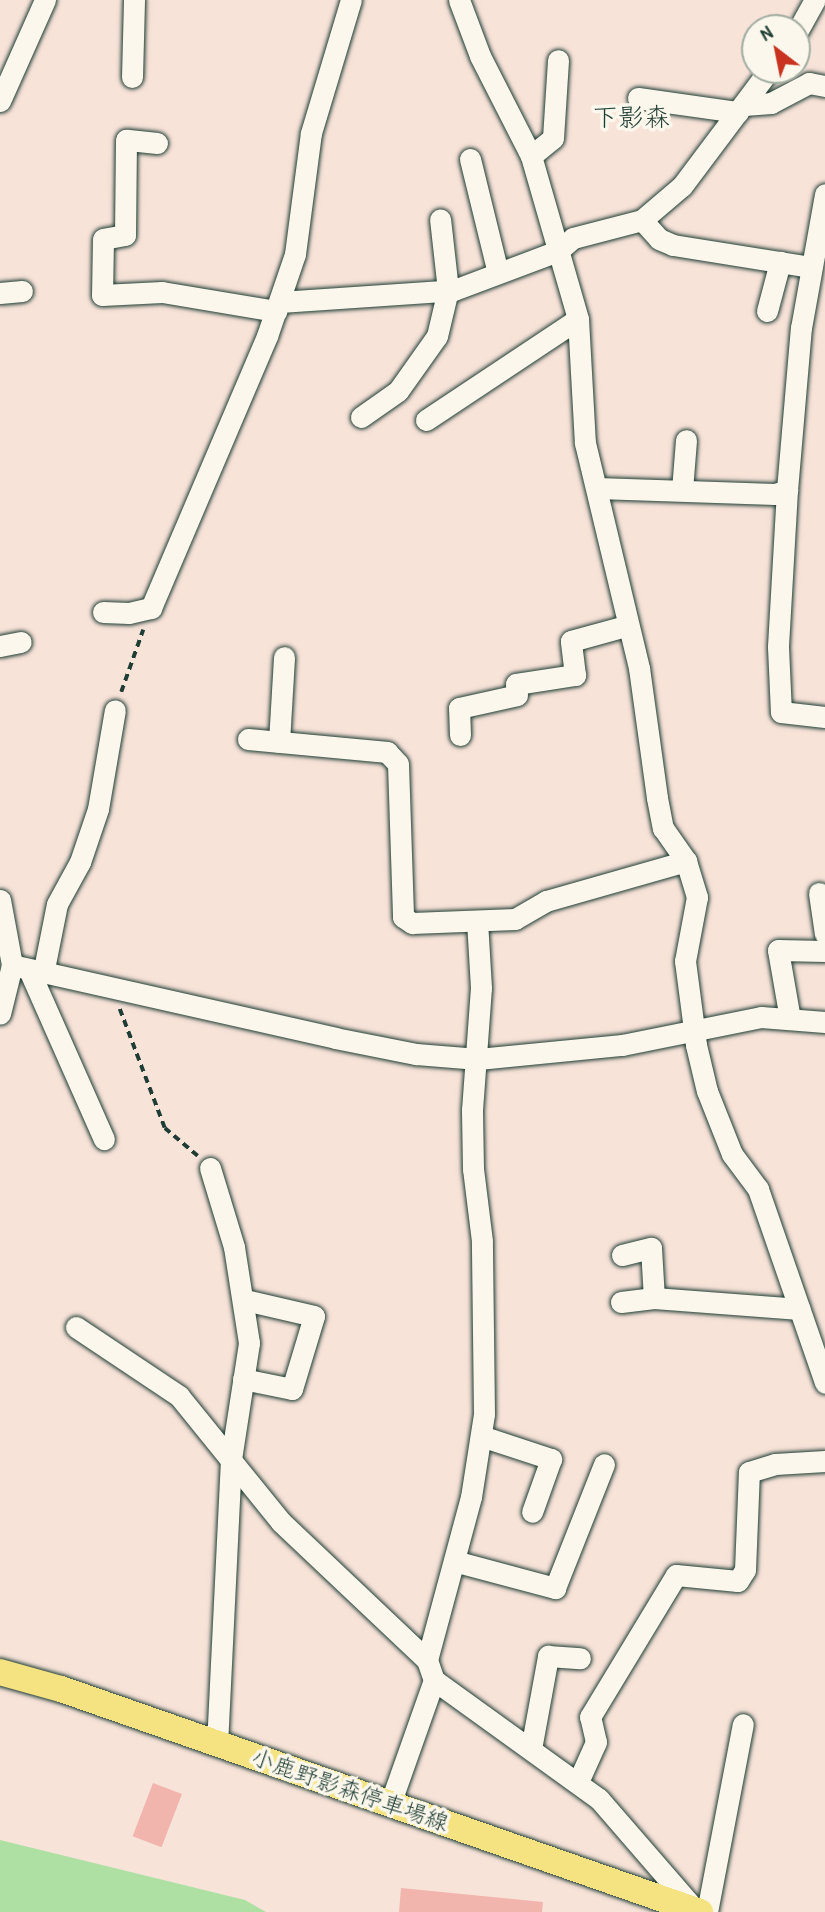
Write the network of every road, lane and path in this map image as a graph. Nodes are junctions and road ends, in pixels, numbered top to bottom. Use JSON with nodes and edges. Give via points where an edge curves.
{"nodes":[{"id":1,"x":45,"y":0,"type":"edge"},
{"id":2,"x":134,"y":0,"type":"edge"},
{"id":3,"x":351,"y":0,"type":"edge"},
{"id":4,"x":459,"y":0,"type":"edge"},
{"id":5,"x":558,"y":60,"type":"dead end"},
{"id":6,"x":132,"y":77,"type":"dead end"},
{"id":7,"x":759,"y":84,"type":"edge"},
{"id":8,"x":825,"y":86,"type":"edge"},
{"id":9,"x":638,"y":98,"type":"dead end"},
{"id":10,"x":0,"y":101,"type":"edge"},
{"id":11,"x":741,"y":109,"type":"junction"},
{"id":12,"x":157,"y":143,"type":"dead end"},
{"id":13,"x":531,"y":156,"type":"junction"},
{"id":14,"x":470,"y":159,"type":"dead end"},
{"id":15,"x":825,"y":194,"type":"edge"},
{"id":16,"x":440,"y":219,"type":"dead end"},
{"id":17,"x":642,"y":220,"type":"junction"},
{"id":18,"x":558,"y":251,"type":"junction"},
{"id":19,"x":780,"y":262,"type":"junction"},
{"id":20,"x":811,"y":267,"type":"junction"},
{"id":21,"x":498,"y":272,"type":"junction"},
{"id":22,"x":448,"y":290,"type":"junction"},
{"id":23,"x":22,"y":291,"type":"dead end"},
{"id":24,"x":0,"y":293,"type":"edge"},
{"id":25,"x":278,"y":306,"type":"junction"},
{"id":26,"x":767,"y":311,"type":"dead end"},
{"id":27,"x":578,"y":319,"type":"junction"},
{"id":28,"x":360,"y":417,"type":"dead end"},
{"id":29,"x":426,"y":420,"type":"dead end"},
{"id":30,"x":686,"y":440,"type":"dead end"},
{"id":31,"x":597,"y":488,"type":"junction"},
{"id":32,"x":787,"y":490,"type":"junction"},
{"id":33,"x":682,"y":491,"type":"junction"},
{"id":34,"x":151,"y":608,"type":"junction"},
{"id":35,"x":103,"y":612,"type":"dead end"},
{"id":36,"x":626,"y":626,"type":"junction"},
{"id":37,"x":21,"y":642,"type":"dead end"},
{"id":38,"x":0,"y":646,"type":"edge"},
{"id":39,"x":284,"y":657,"type":"dead end"},
{"id":40,"x":115,"y":710,"type":"joint"},
{"id":41,"x":825,"y":717,"type":"edge"},
{"id":42,"x":460,"y":735,"type":"dead end"},
{"id":43,"x":248,"y":739,"type":"dead end"},
{"id":44,"x":279,"y":742,"type":"junction"},
{"id":45,"x":686,"y":861,"type":"junction"},
{"id":46,"x":820,"y":893,"type":"dead end"},
{"id":47,"x":0,"y":900,"type":"edge"},
{"id":48,"x":477,"y":921,"type":"junction"},
{"id":49,"x":825,"y":934,"type":"edge"},
{"id":50,"x":825,"y":951,"type":"edge"},
{"id":51,"x":28,"y":970,"type":"junction"},
{"id":52,"x":113,"y":990,"type":"junction"},
{"id":53,"x":0,"y":1014,"type":"edge"},
{"id":54,"x":790,"y":1019,"type":"junction"},
{"id":55,"x":825,"y":1022,"type":"edge"},
{"id":56,"x":694,"y":1030,"type":"junction"},
{"id":57,"x":478,"y":1059,"type":"junction"},
{"id":58,"x":104,"y":1139,"type":"dead end"},
{"id":59,"x":210,"y":1168,"type":"joint"},
{"id":60,"x":622,"y":1255,"type":"dead end"},
{"id":61,"x":654,"y":1298,"type":"junction"},
{"id":62,"x":245,"y":1300,"type":"junction"},
{"id":63,"x":621,"y":1302,"type":"dead end"},
{"id":64,"x":800,"y":1309,"type":"junction"},
{"id":65,"x":76,"y":1327,"type":"dead end"},
{"id":66,"x":243,"y":1379,"type":"junction"},
{"id":67,"x":825,"y":1383,"type":"edge"},
{"id":68,"x":481,"y":1437,"type":"junction"},
{"id":69,"x":231,"y":1459,"type":"junction"},
{"id":70,"x":825,"y":1461,"type":"edge"},
{"id":71,"x":604,"y":1464,"type":"dead end"},
{"id":72,"x":532,"y":1511,"type":"dead end"},
{"id":73,"x":454,"y":1562,"type":"junction"},
{"id":74,"x":580,"y":1658,"type":"dead end"},
{"id":75,"x":431,"y":1670,"type":"junction"},
{"id":76,"x":0,"y":1672,"type":"edge"},
{"id":77,"x":743,"y":1724,"type":"dead end"},
{"id":78,"x":217,"y":1745,"type":"junction"},
{"id":79,"x":531,"y":1749,"type":"junction"},
{"id":80,"x":579,"y":1782,"type":"junction"},
{"id":81,"x":390,"y":1804,"type":"junction"},
{"id":82,"x":658,"y":1905,"type":"edge"},
{"id":83,"x":701,"y":1912,"type":"edge"}],
"edges":[{"from":1,"to":10,"type":"street"},
{"from":2,"to":6,"type":"street"},
{"from":3,"to":25,"type":"street","via":[[306,160],[305,202]]},
{"from":4,"to":13,"type":"street","via":[[480,57]]},
{"from":5,"to":13,"type":"street","via":[[553,138]]},
{"from":7,"to":11,"type":"street"},
{"from":8,"to":11,"type":"street","via":[[808,83],[771,103]]},
{"from":9,"to":11,"type":"street"},
{"from":11,"to":17,"type":"street","via":[[682,186]]},
{"from":12,"to":25,"type":"street","via":[[126,140],[125,234],[103,239],[102,295],[162,292]]},
{"from":13,"to":18,"type":"street"},
{"from":14,"to":21,"type":"street"},
{"from":15,"to":20,"type":"street"},
{"from":16,"to":22,"type":"street"},
{"from":17,"to":18,"type":"street","via":[[573,238]]},
{"from":17,"to":19,"type":"street","via":[[659,239],[673,245]]},
{"from":18,"to":21,"type":"street"},
{"from":18,"to":27,"type":"street"},
{"from":19,"to":20,"type":"street"},
{"from":19,"to":26,"type":"street"},
{"from":20,"to":32,"type":"street"},
{"from":21,"to":22,"type":"street"},
{"from":22,"to":25,"type":"street"},
{"from":22,"to":28,"type":"street","via":[[437,336],[418,368],[398,391]]},
{"from":23,"to":24,"type":"street"},
{"from":25,"to":34,"type":"street"},
{"from":27,"to":29,"type":"street"},
{"from":27,"to":31,"type":"street","via":[[585,443]]},
{"from":30,"to":33,"type":"street"},
{"from":31,"to":33,"type":"street"},
{"from":31,"to":36,"type":"street"},
{"from":32,"to":33,"type":"street","via":[[775,494]]},
{"from":32,"to":41,"type":"street","via":[[778,647],[781,712]]},
{"from":34,"to":35,"type":"street"},
{"from":34,"to":40,"type":"path"},
{"from":36,"to":42,"type":"street","via":[[571,641],[575,675],[516,684],[517,695],[459,708]]},
{"from":36,"to":45,"type":"street","via":[[650,727],[663,828]]},
{"from":37,"to":38,"type":"street"},
{"from":39,"to":44,"type":"street"},
{"from":40,"to":51,"type":"street","via":[[99,809],[80,862]]},
{"from":43,"to":44,"type":"street"},
{"from":44,"to":48,"type":"street","via":[[387,752],[398,764],[403,917],[412,923]]},
{"from":45,"to":48,"type":"street","via":[[546,901],[515,919]]},
{"from":45,"to":56,"type":"street","via":[[697,897],[685,961]]},
{"from":46,"to":49,"type":"street"},
{"from":47,"to":51,"type":"street"},
{"from":48,"to":57,"type":"street"},
{"from":50,"to":54,"type":"street","via":[[778,950]]},
{"from":51,"to":52,"type":"street"},
{"from":51,"to":53,"type":"street"},
{"from":51,"to":58,"type":"street"},
{"from":52,"to":57,"type":"street","via":[[416,1054]]},
{"from":52,"to":59,"type":"path","via":[[165,1128]]},
{"from":54,"to":55,"type":"street"},
{"from":54,"to":56,"type":"street","via":[[761,1017]]},
{"from":56,"to":57,"type":"street","via":[[622,1045]]},
{"from":56,"to":64,"type":"street","via":[[718,1125],[758,1189]]},
{"from":57,"to":68,"type":"street","via":[[472,1110],[473,1170],[482,1241]]},
{"from":59,"to":62,"type":"street"},
{"from":60,"to":61,"type":"street","via":[[651,1248]]},
{"from":61,"to":63,"type":"street"},
{"from":61,"to":64,"type":"street"},
{"from":62,"to":66,"type":"street","via":[[249,1343]]},
{"from":62,"to":66,"type":"street","via":[[314,1316],[292,1390]]},
{"from":64,"to":67,"type":"street"},
{"from":65,"to":69,"type":"street","via":[[179,1396]]},
{"from":66,"to":69,"type":"street"},
{"from":68,"to":72,"type":"street","via":[[551,1459]]},
{"from":68,"to":73,"type":"street"},
{"from":69,"to":75,"type":"street","via":[[281,1521]]},
{"from":69,"to":78,"type":"street"},
{"from":70,"to":80,"type":"street","via":[[775,1464],[749,1472],[745,1570],[738,1581],[676,1575],[590,1717],[596,1742]]},
{"from":71,"to":73,"type":"street","via":[[555,1588]]},
{"from":73,"to":75,"type":"street"},
{"from":74,"to":79,"type":"street","via":[[548,1656]]},
{"from":75,"to":79,"type":"street"},
{"from":75,"to":81,"type":"street"},
{"from":76,"to":78,"type":"main road","name":"小鹿野影森停車場線"},
{"from":77,"to":83,"type":"street"},
{"from":78,"to":81,"type":"main road","name":"小鹿野影森停車場線"},
{"from":79,"to":80,"type":"street"},
{"from":80,"to":83,"type":"street"},
{"from":81,"to":82,"type":"main road","name":"小鹿野影森停車場線"},
{"from":82,"to":83,"type":"main road","name":"小鹿野影森停車場線"}]}
